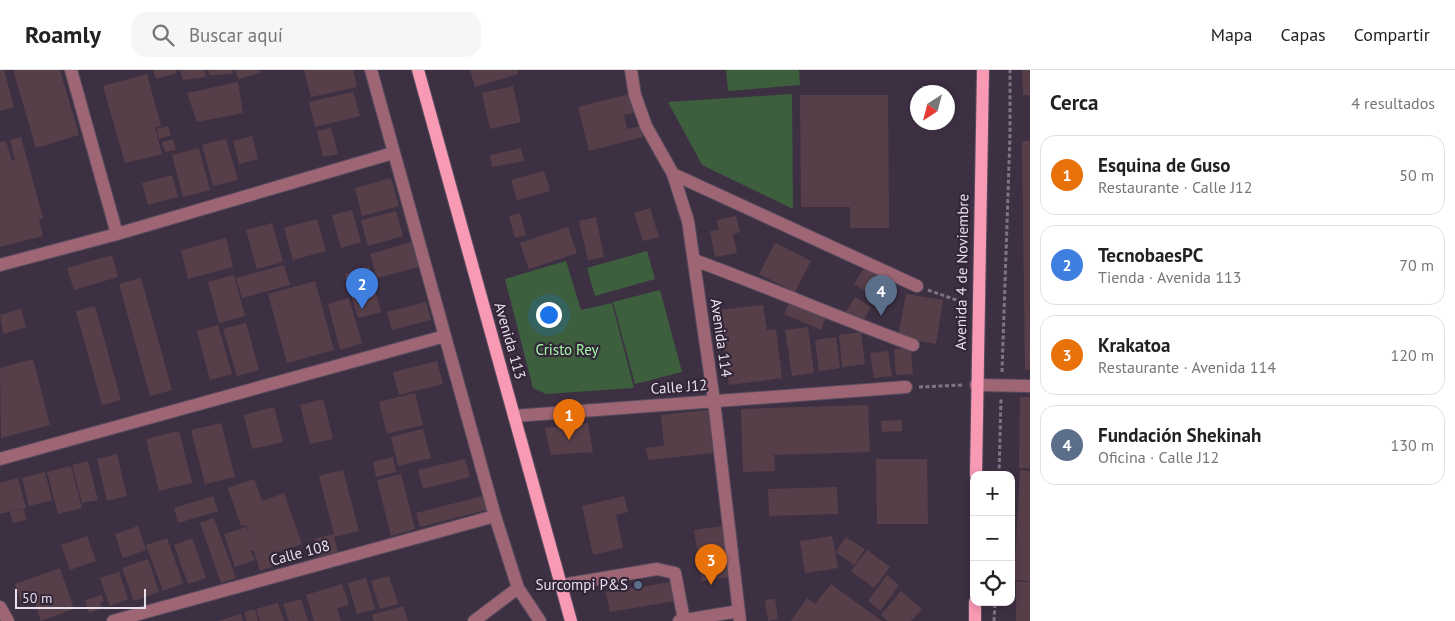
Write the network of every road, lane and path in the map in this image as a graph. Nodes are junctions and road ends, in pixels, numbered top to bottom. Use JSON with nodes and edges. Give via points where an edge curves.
{"nodes":[{"id":1,"x":71,"y":70,"type":"edge"},
{"id":2,"x":371,"y":70,"type":"edge"},
{"id":3,"x":418,"y":70,"type":"edge"},
{"id":4,"x":630,"y":70,"type":"edge"},
{"id":5,"x":983,"y":70,"type":"edge"},
{"id":6,"x":1010,"y":70,"type":"edge"},
{"id":7,"x":393,"y":153,"type":"junction"},
{"id":8,"x":673,"y":174,"type":"junction"},
{"id":9,"x":117,"y":234,"type":"junction"},
{"id":10,"x":694,"y":260,"type":"junction"},
{"id":11,"x":0,"y":265,"type":"edge"},
{"id":12,"x":917,"y":286,"type":"joint"},
{"id":13,"x":977,"y":308,"type":"junction"},
{"id":14,"x":445,"y":336,"type":"junction"},
{"id":15,"x":913,"y":345,"type":"dead end"},
{"id":16,"x":976,"y":385,"type":"junction"},
{"id":17,"x":1002,"y":386,"type":"junction"},
{"id":18,"x":1030,"y":386,"type":"edge"},
{"id":19,"x":906,"y":387,"type":"joint"},
{"id":20,"x":714,"y":401,"type":"junction"},
{"id":21,"x":514,"y":416,"type":"junction"},
{"id":22,"x":0,"y":460,"type":"edge"},
{"id":23,"x":976,"y":471,"type":"edge"},
{"id":24,"x":999,"y":471,"type":"edge"},
{"id":25,"x":495,"y":516,"type":"junction"},
{"id":26,"x":562,"y":585,"type":"junction"},
{"id":27,"x":518,"y":588,"type":"junction"},
{"id":28,"x":976,"y":606,"type":"edge"},
{"id":29,"x":995,"y":606,"type":"edge"},
{"id":30,"x":0,"y":607,"type":"edge"},
{"id":31,"x":739,"y":616,"type":"edge"},
{"id":32,"x":682,"y":620,"type":"edge"},
{"id":33,"x":8,"y":621,"type":"edge"},
{"id":34,"x":113,"y":621,"type":"edge"},
{"id":35,"x":474,"y":621,"type":"edge"},
{"id":36,"x":540,"y":621,"type":"edge"},
{"id":37,"x":571,"y":621,"type":"edge"},
{"id":38,"x":975,"y":621,"type":"edge"},
{"id":39,"x":994,"y":621,"type":"edge"}],
"edges":[{"from":1,"to":9,"type":"street"},
{"from":2,"to":7,"type":"street"},
{"from":3,"to":21,"type":"main road","name":"Avenida 113"},
{"from":4,"to":8,"type":"street","name":"Avenida 114","via":[[646,126]]},
{"from":5,"to":13,"type":"main road","name":"Avenida 4 de Noviembre"},
{"from":6,"to":17,"type":"path"},
{"from":7,"to":9,"type":"street"},
{"from":7,"to":14,"type":"street"},
{"from":8,"to":10,"type":"street","name":"Avenida 114","via":[[688,221]]},
{"from":8,"to":12,"type":"street"},
{"from":9,"to":11,"type":"street"},
{"from":10,"to":15,"type":"street"},
{"from":10,"to":20,"type":"street","name":"Avenida 114"},
{"from":12,"to":13,"type":"path"},
{"from":13,"to":16,"type":"main road","name":"Avenida 4 de Noviembre"},
{"from":14,"to":22,"type":"street"},
{"from":14,"to":25,"type":"street"},
{"from":16,"to":17,"type":"street"},
{"from":16,"to":19,"type":"path"},
{"from":16,"to":23,"type":"main road","name":"Avenida 4 de Noviembre"},
{"from":17,"to":18,"type":"street"},
{"from":17,"to":24,"type":"path"},
{"from":19,"to":20,"type":"street","name":"Calle J12"},
{"from":20,"to":21,"type":"street","name":"Calle J12"},
{"from":20,"to":31,"type":"street","name":"Avenida 114"},
{"from":21,"to":26,"type":"main road","name":"Avenida 113"},
{"from":25,"to":27,"type":"street"},
{"from":25,"to":34,"type":"street","name":"Calle 108"},
{"from":26,"to":32,"type":"street","via":[[666,570],[675,573]]},
{"from":26,"to":37,"type":"main road","name":"Avenida 113"},
{"from":27,"to":35,"type":"street"},
{"from":27,"to":36,"type":"street"},
{"from":28,"to":38,"type":"main road"},
{"from":29,"to":39,"type":"path"},
{"from":30,"to":33,"type":"street"},
{"from":31,"to":32,"type":"street"}]}
